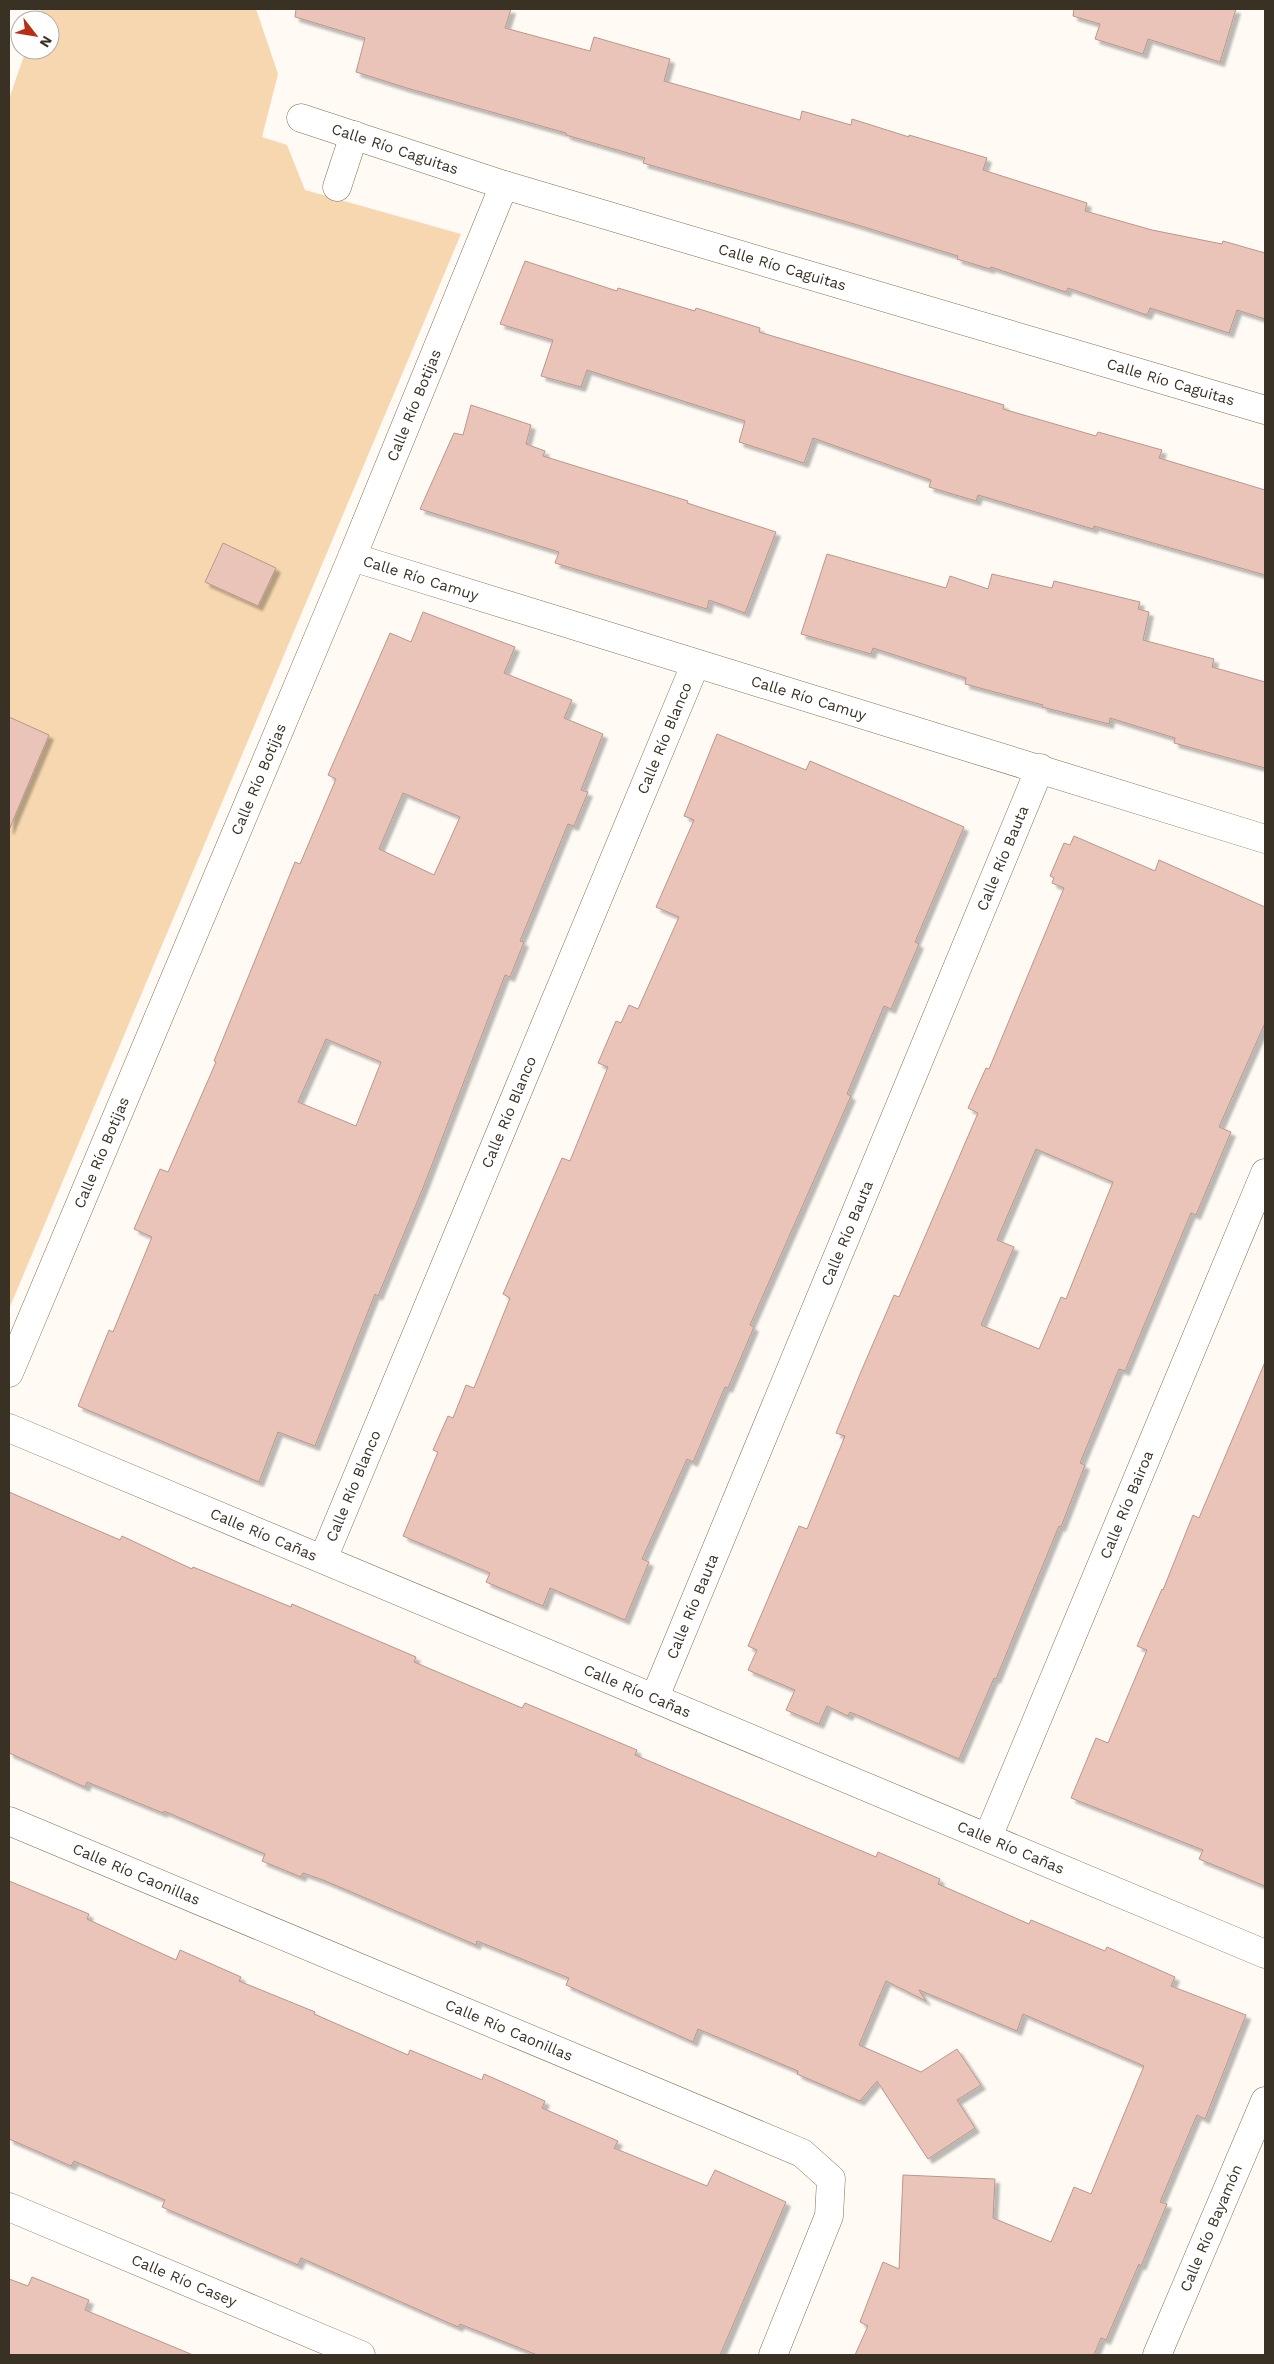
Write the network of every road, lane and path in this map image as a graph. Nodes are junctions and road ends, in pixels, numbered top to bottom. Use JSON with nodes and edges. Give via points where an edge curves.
{"nodes":[{"id":1,"x":301,"y":118,"type":"dead end"},
{"id":2,"x":354,"y":135,"type":"junction"},
{"id":3,"x":504,"y":186,"type":"junction"},
{"id":4,"x":337,"y":187,"type":"dead end"},
{"id":5,"x":1265,"y":410,"type":"edge"},
{"id":6,"x":352,"y":557,"type":"junction"},
{"id":7,"x":695,"y":664,"type":"junction"},
{"id":8,"x":1040,"y":768,"type":"junction"},
{"id":9,"x":1265,"y":839,"type":"edge"},
{"id":10,"x":1265,"y":1173,"type":"edge"},
{"id":11,"x":9,"y":1373,"type":"edge"},
{"id":12,"x":9,"y":1428,"type":"edge"},
{"id":13,"x":323,"y":1560,"type":"junction"},
{"id":14,"x":655,"y":1698,"type":"junction"},
{"id":15,"x":9,"y":1821,"type":"edge"},
{"id":16,"x":988,"y":1837,"type":"junction"},
{"id":17,"x":1265,"y":1954,"type":"edge"},
{"id":18,"x":1265,"y":2101,"type":"edge"},
{"id":19,"x":9,"y":2207,"type":"edge"},
{"id":20,"x":360,"y":2355,"type":"edge"},
{"id":21,"x":773,"y":2355,"type":"edge"},
{"id":22,"x":1157,"y":2355,"type":"edge"}],
"edges":[{"from":1,"to":2,"type":"street","name":"Calle Río Caguitas"},
{"from":2,"to":3,"type":"street","name":"Calle Río Caguitas"},
{"from":2,"to":4,"type":"street"},
{"from":3,"to":5,"type":"street","name":"Calle Río Caguitas"},
{"from":3,"to":6,"type":"street","name":"Calle Río Botijas"},
{"from":6,"to":7,"type":"street","name":"Calle Río Camuy"},
{"from":6,"to":11,"type":"street","name":"Calle Río Botijas"},
{"from":7,"to":8,"type":"street","name":"Calle Río Camuy"},
{"from":7,"to":13,"type":"street","name":"Calle Río Blanco"},
{"from":8,"to":9,"type":"street","name":"Calle Río Camuy"},
{"from":8,"to":14,"type":"street","name":"Calle Río Bauta"},
{"from":10,"to":16,"type":"street","name":"Calle Río Bairoa"},
{"from":12,"to":13,"type":"street","name":"Calle Río Cañas"},
{"from":13,"to":14,"type":"street","name":"Calle Río Cañas"},
{"from":14,"to":16,"type":"street","name":"Calle Río Cañas"},
{"from":15,"to":21,"type":"street","name":"Calle Río Caonillas","via":[[802,2153],[831,2179],[829,2216]]},
{"from":16,"to":17,"type":"street","name":"Calle Río Cañas"},
{"from":18,"to":22,"type":"street","name":"Calle Río Bayamón"},
{"from":19,"to":20,"type":"street","name":"Calle Río Casey"}]}
